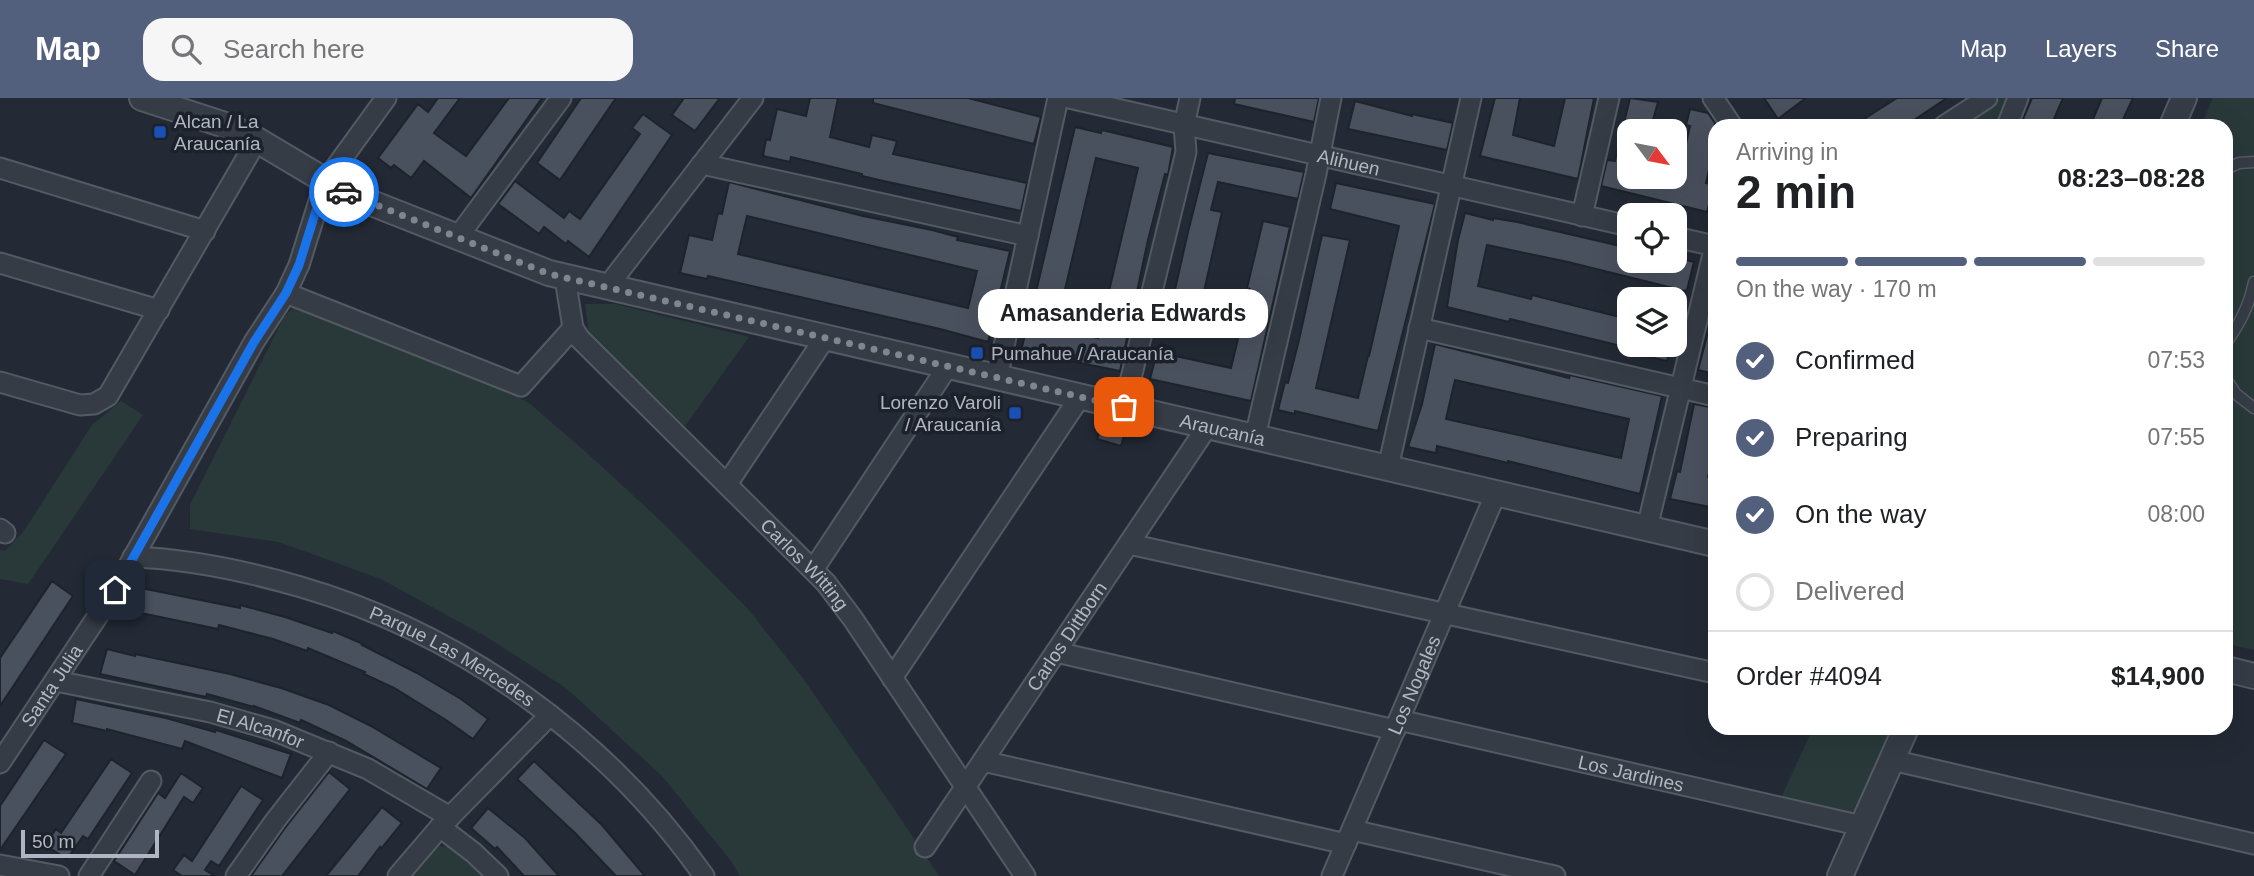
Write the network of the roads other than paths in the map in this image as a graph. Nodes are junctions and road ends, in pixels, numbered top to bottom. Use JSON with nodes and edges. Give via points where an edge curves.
{"nodes":[{"id":1,"x":386,"y":98,"type":"edge"},
{"id":2,"x":561,"y":98,"type":"edge"},
{"id":3,"x":1058,"y":98,"type":"edge"},
{"id":4,"x":1069,"y":98,"type":"edge"},
{"id":5,"x":1190,"y":98,"type":"edge"},
{"id":6,"x":1331,"y":98,"type":"edge"},
{"id":7,"x":1471,"y":98,"type":"edge"},
{"id":8,"x":1609,"y":98,"type":"edge"},
{"id":9,"x":1987,"y":98,"type":"edge"},
{"id":10,"x":2018,"y":98,"type":"edge"},
{"id":11,"x":2184,"y":98,"type":"edge"},
{"id":12,"x":153,"y":100,"type":"edge"},
{"id":13,"x":748,"y":100,"type":"edge"},
{"id":14,"x":1718,"y":100,"type":"edge"},
{"id":15,"x":1728,"y":119,"type":"edge"},
{"id":16,"x":1955,"y":119,"type":"edge"},
{"id":17,"x":2010,"y":119,"type":"edge"},
{"id":18,"x":2175,"y":119,"type":"edge"},
{"id":19,"x":1184,"y":125,"type":"junction"},
{"id":20,"x":257,"y":140,"type":"junction"},
{"id":21,"x":1319,"y":156,"type":"junction"},
{"id":22,"x":2254,"y":162,"type":"edge"},
{"id":23,"x":702,"y":164,"type":"junction"},
{"id":24,"x":2233,"y":166,"type":"edge"},
{"id":25,"x":0,"y":168,"type":"edge"},
{"id":26,"x":325,"y":182,"type":"junction"},
{"id":27,"x":1451,"y":186,"type":"junction"},
{"id":28,"x":1582,"y":215,"type":"junction"},
{"id":29,"x":1617,"y":223,"type":"edge"},
{"id":30,"x":205,"y":231,"type":"junction"},
{"id":31,"x":1028,"y":236,"type":"junction"},
{"id":32,"x":457,"y":238,"type":"junction"},
{"id":33,"x":1687,"y":240,"type":"edge"},
{"id":34,"x":1708,"y":244,"type":"edge"},
{"id":35,"x":0,"y":263,"type":"edge"},
{"id":36,"x":1708,"y":275,"type":"edge"},
{"id":37,"x":565,"y":278,"type":"junction"},
{"id":38,"x":2254,"y":282,"type":"edge"},
{"id":39,"x":607,"y":287,"type":"junction"},
{"id":40,"x":286,"y":293,"type":"junction"},
{"id":41,"x":159,"y":310,"type":"junction"},
{"id":42,"x":573,"y":328,"type":"junction"},
{"id":43,"x":1419,"y":328,"type":"junction"},
{"id":44,"x":2233,"y":333,"type":"edge"},
{"id":45,"x":825,"y":338,"type":"junction"},
{"id":46,"x":948,"y":366,"type":"junction"},
{"id":47,"x":997,"y":378,"type":"junction"},
{"id":48,"x":0,"y":382,"type":"edge"},
{"id":49,"x":1681,"y":388,"type":"junction"},
{"id":50,"x":2233,"y":390,"type":"edge"},
{"id":51,"x":1708,"y":394,"type":"edge"},
{"id":52,"x":1080,"y":397,"type":"junction"},
{"id":53,"x":1124,"y":407,"type":"junction"},
{"id":54,"x":2254,"y":408,"type":"edge"},
{"id":55,"x":1207,"y":426,"type":"junction"},
{"id":56,"x":1255,"y":437,"type":"junction"},
{"id":57,"x":1388,"y":468,"type":"junction"},
{"id":58,"x":727,"y":484,"type":"junction"},
{"id":59,"x":1496,"y":494,"type":"junction"},
{"id":60,"x":1647,"y":528,"type":"junction"},
{"id":61,"x":1708,"y":542,"type":"edge"},
{"id":62,"x":1129,"y":544,"type":"junction"},
{"id":63,"x":134,"y":557,"type":"junction"},
{"id":64,"x":813,"y":570,"type":"junction"},
{"id":65,"x":1445,"y":612,"type":"junction"},
{"id":66,"x":1056,"y":652,"type":"junction"},
{"id":67,"x":1708,"y":671,"type":"edge"},
{"id":68,"x":2233,"y":671,"type":"edge"},
{"id":69,"x":2254,"y":676,"type":"edge"},
{"id":70,"x":892,"y":678,"type":"junction"},
{"id":71,"x":56,"y":681,"type":"junction"},
{"id":72,"x":551,"y":715,"type":"junction"},
{"id":73,"x":1397,"y":725,"type":"junction"},
{"id":74,"x":1903,"y":735,"type":"edge"},
{"id":75,"x":329,"y":752,"type":"junction"},
{"id":76,"x":1892,"y":760,"type":"junction"},
{"id":77,"x":983,"y":761,"type":"junction"},
{"id":78,"x":0,"y":763,"type":"edge"},
{"id":79,"x":151,"y":781,"type":"dead end"},
{"id":80,"x":965,"y":788,"type":"junction"},
{"id":81,"x":445,"y":822,"type":"junction"},
{"id":82,"x":1862,"y":826,"type":"junction"},
{"id":83,"x":1349,"y":837,"type":"junction"},
{"id":84,"x":2254,"y":844,"type":"edge"},
{"id":85,"x":925,"y":847,"type":"dead end"},
{"id":86,"x":0,"y":865,"type":"edge"},
{"id":87,"x":59,"y":876,"type":"edge"},
{"id":88,"x":89,"y":876,"type":"edge"},
{"id":89,"x":236,"y":876,"type":"edge"},
{"id":90,"x":398,"y":876,"type":"edge"},
{"id":91,"x":498,"y":876,"type":"edge"},
{"id":92,"x":704,"y":876,"type":"edge"},
{"id":93,"x":1025,"y":876,"type":"edge"},
{"id":94,"x":1332,"y":876,"type":"edge"},
{"id":95,"x":1555,"y":876,"type":"edge"},
{"id":96,"x":1840,"y":876,"type":"edge"}],
"edges":[{"from":1,"to":26,"type":"street","name":"Santa Julia"},
{"from":2,"to":32,"type":"street"},
{"from":3,"to":31,"type":"street"},
{"from":4,"to":19,"type":"street","name":"Alihuen"},
{"from":5,"to":19,"type":"street"},
{"from":6,"to":21,"type":"street"},
{"from":7,"to":27,"type":"street"},
{"from":8,"to":28,"type":"street"},
{"from":9,"to":16,"type":"street"},
{"from":10,"to":17,"type":"street"},
{"from":11,"to":18,"type":"street"},
{"from":12,"to":20,"type":"street","name":"Araucanía"},
{"from":13,"to":23,"type":"street"},
{"from":14,"to":15,"type":"street"},
{"from":19,"to":21,"type":"street","name":"Alihuen"},
{"from":19,"to":53,"type":"street","via":[[1186,152]]},
{"from":20,"to":26,"type":"street","name":"Araucanía"},
{"from":20,"to":30,"type":"street"},
{"from":21,"to":27,"type":"street","name":"Alihuen"},
{"from":21,"to":56,"type":"street"},
{"from":22,"to":24,"type":"lane"},
{"from":23,"to":31,"type":"street"},
{"from":23,"to":39,"type":"street"},
{"from":25,"to":30,"type":"street"},
{"from":26,"to":32,"type":"street","name":"Araucanía"},
{"from":26,"to":40,"type":"street","name":"Santa Julia"},
{"from":27,"to":28,"type":"street","name":"Alihuen"},
{"from":27,"to":43,"type":"street"},
{"from":28,"to":29,"type":"street","name":"Alihuen"},
{"from":30,"to":41,"type":"street"},
{"from":31,"to":47,"type":"street"},
{"from":32,"to":37,"type":"street","name":"Araucanía"},
{"from":33,"to":34,"type":"street"},
{"from":35,"to":41,"type":"street"},
{"from":36,"to":49,"type":"street"},
{"from":37,"to":39,"type":"street","name":"Araucanía"},
{"from":37,"to":42,"type":"street"},
{"from":38,"to":44,"type":"lane","via":[[2249,304]]},
{"from":39,"to":45,"type":"street","name":"Araucanía"},
{"from":40,"to":42,"type":"street","via":[[521,386]]},
{"from":40,"to":63,"type":"street","name":"Santa Julia"},
{"from":41,"to":48,"type":"street","via":[[114,389],[94,404],[74,404]]},
{"from":42,"to":58,"type":"street","name":"Carlos Witting"},
{"from":43,"to":49,"type":"street"},
{"from":43,"to":57,"type":"street"},
{"from":45,"to":46,"type":"street","name":"Araucanía"},
{"from":45,"to":58,"type":"street"},
{"from":46,"to":47,"type":"street","name":"Araucanía"},
{"from":46,"to":64,"type":"street"},
{"from":47,"to":52,"type":"street","name":"Araucanía"},
{"from":49,"to":51,"type":"street"},
{"from":49,"to":60,"type":"street"},
{"from":50,"to":54,"type":"lane"},
{"from":52,"to":53,"type":"street","name":"Araucanía"},
{"from":52,"to":70,"type":"street"},
{"from":53,"to":55,"type":"street","name":"Araucanía"},
{"from":55,"to":56,"type":"street","name":"Araucanía"},
{"from":55,"to":62,"type":"street","name":"Carlos Dittborn"},
{"from":56,"to":57,"type":"street","name":"Araucanía"},
{"from":57,"to":59,"type":"street","name":"Araucanía"},
{"from":58,"to":64,"type":"street","name":"Carlos Witting"},
{"from":59,"to":60,"type":"street","name":"Araucanía"},
{"from":59,"to":65,"type":"street","name":"Los Nogales"},
{"from":60,"to":61,"type":"street","name":"Araucanía"},
{"from":62,"to":65,"type":"street"},
{"from":62,"to":66,"type":"street","name":"Carlos Dittborn"},
{"from":63,"to":71,"type":"street","name":"Santa Julia"},
{"from":63,"to":72,"type":"street","name":"Parque Las Mercedes","via":[[172,558],[256,574],[342,600],[455,652]]},
{"from":64,"to":70,"type":"street","name":"Carlos Witting","via":[[838,598]]},
{"from":65,"to":67,"type":"street"},
{"from":65,"to":73,"type":"street","name":"Los Nogales"},
{"from":66,"to":73,"type":"street","name":"Los Jardines"},
{"from":66,"to":77,"type":"street","name":"Carlos Dittborn"},
{"from":68,"to":69,"type":"street"},
{"from":70,"to":80,"type":"street","name":"Carlos Witting"},
{"from":71,"to":75,"type":"street","name":"El Alcanfor","via":[[210,712]]},
{"from":71,"to":78,"type":"street","name":"Santa Julia"},
{"from":72,"to":81,"type":"street"},
{"from":72,"to":92,"type":"street","name":"Parque Las Mercedes","via":[[629,786]]},
{"from":73,"to":82,"type":"street","name":"Los Jardines"},
{"from":73,"to":83,"type":"street","name":"Los Nogales"},
{"from":74,"to":76,"type":"street"},
{"from":75,"to":81,"type":"street","name":"El Alcanfor","via":[[368,769]]},
{"from":75,"to":89,"type":"street"},
{"from":76,"to":82,"type":"street"},
{"from":76,"to":84,"type":"street"},
{"from":77,"to":80,"type":"street","name":"Carlos Dittborn"},
{"from":77,"to":83,"type":"street"},
{"from":79,"to":88,"type":"street"},
{"from":80,"to":85,"type":"street","name":"Carlos Dittborn"},
{"from":80,"to":93,"type":"street","name":"Carlos Witting"},
{"from":81,"to":90,"type":"street"},
{"from":81,"to":91,"type":"street","name":"El Alcanfor"},
{"from":82,"to":96,"type":"street"},
{"from":83,"to":94,"type":"street","name":"Los Nogales"},
{"from":83,"to":95,"type":"street"},
{"from":86,"to":87,"type":"street"}]}
